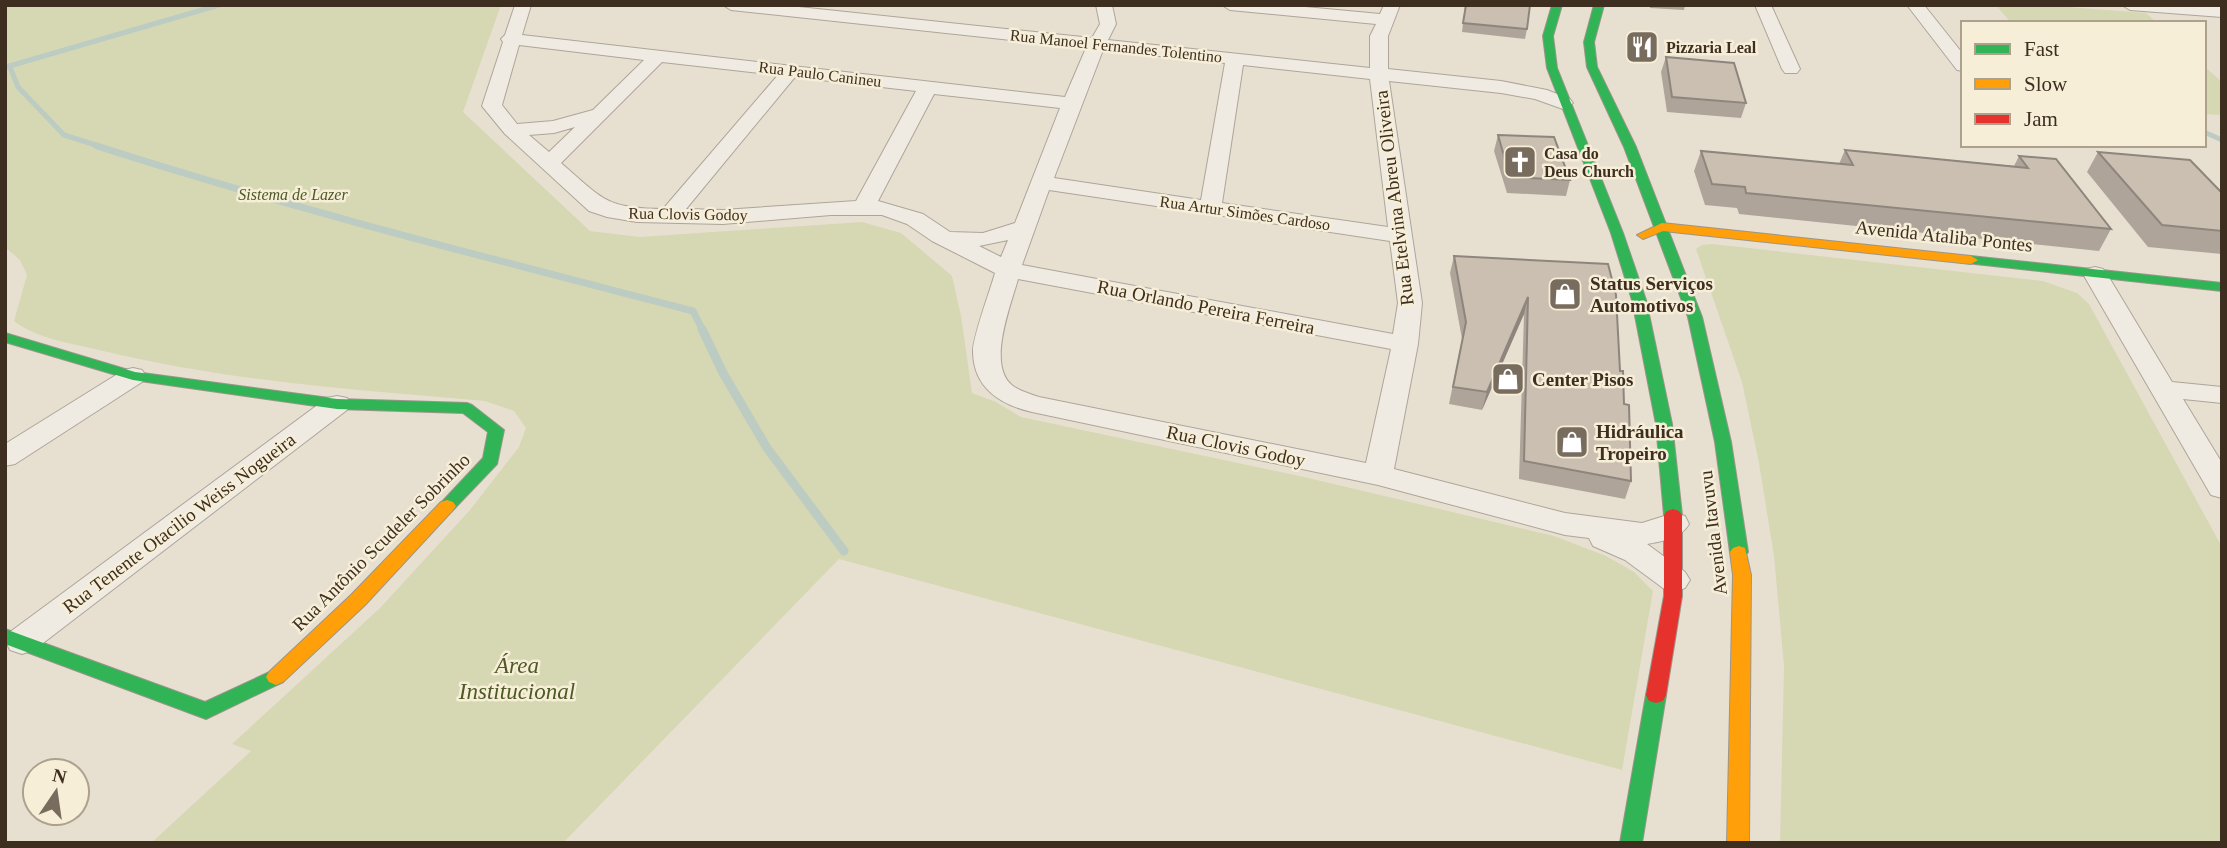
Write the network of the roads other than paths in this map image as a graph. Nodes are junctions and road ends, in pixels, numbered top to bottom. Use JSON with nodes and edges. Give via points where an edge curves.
{"nodes":[{"id":1,"x":523,"y":5,"type":"edge"},
{"id":2,"x":731,"y":5,"type":"edge"},
{"id":3,"x":1230,"y":5,"type":"edge"},
{"id":4,"x":1557,"y":5,"type":"edge"},
{"id":5,"x":1599,"y":5,"type":"edge"},
{"id":6,"x":1763,"y":5,"type":"edge"},
{"id":7,"x":1915,"y":5,"type":"edge"},
{"id":8,"x":2130,"y":5,"type":"edge"},
{"id":9,"x":1105,"y":6,"type":"edge"},
{"id":10,"x":1389,"y":13,"type":"edge"},
{"id":11,"x":2219,"y":14,"type":"edge"},
{"id":12,"x":510,"y":38,"type":"junction"},
{"id":13,"x":1098,"y":43,"type":"junction"},
{"id":14,"x":566,"y":45,"type":"junction"},
{"id":15,"x":659,"y":55,"type":"junction"},
{"id":16,"x":1235,"y":58,"type":"junction"},
{"id":17,"x":503,"y":63,"type":"junction"},
{"id":18,"x":1961,"y":63,"type":"edge"},
{"id":19,"x":1791,"y":69,"type":"dead end"},
{"id":20,"x":791,"y":71,"type":"junction"},
{"id":21,"x":1380,"y":74,"type":"junction"},
{"id":22,"x":1555,"y":81,"type":"junction"},
{"id":23,"x":928,"y":87,"type":"junction"},
{"id":24,"x":1501,"y":87,"type":"junction"},
{"id":25,"x":1563,"y":103,"type":"junction"},
{"id":26,"x":1073,"y":104,"type":"junction"},
{"id":27,"x":598,"y":114,"type":"junction"},
{"id":28,"x":512,"y":130,"type":"junction"},
{"id":29,"x":531,"y":147,"type":"junction"},
{"id":30,"x":549,"y":164,"type":"junction"},
{"id":31,"x":1042,"y":183,"type":"junction"},
{"id":32,"x":1090,"y":190,"type":"junction"},
{"id":33,"x":1034,"y":203,"type":"junction"},
{"id":34,"x":864,"y":207,"type":"junction"},
{"id":35,"x":1210,"y":208,"type":"junction"},
{"id":36,"x":669,"y":216,"type":"junction"},
{"id":37,"x":1662,"y":226,"type":"junction"},
{"id":38,"x":1024,"y":227,"type":"junction"},
{"id":39,"x":940,"y":236,"type":"junction"},
{"id":40,"x":1399,"y":236,"type":"junction"},
{"id":41,"x":1626,"y":264,"type":"junction"},
{"id":42,"x":2095,"y":274,"type":"junction"},
{"id":43,"x":1004,"y":282,"type":"junction"},
{"id":44,"x":2222,"y":287,"type":"edge"},
{"id":45,"x":5,"y":337,"type":"edge"},
{"id":46,"x":1405,"y":344,"type":"junction"},
{"id":47,"x":133,"y":376,"type":"junction"},
{"id":48,"x":2163,"y":389,"type":"junction"},
{"id":49,"x":2222,"y":395,"type":"edge"},
{"id":50,"x":337,"y":404,"type":"junction"},
{"id":51,"x":5,"y":457,"type":"edge"},
{"id":52,"x":1378,"y":475,"type":"junction"},
{"id":53,"x":2222,"y":488,"type":"edge"},
{"id":54,"x":1565,"y":524,"type":"junction"},
{"id":55,"x":1674,"y":524,"type":"junction"},
{"id":56,"x":1674,"y":580,"type":"junction"},
{"id":57,"x":14,"y":639,"type":"edge"},
{"id":58,"x":1631,"y":843,"type":"edge"},
{"id":59,"x":1738,"y":843,"type":"edge"}],
"edges":[{"from":1,"to":12,"type":"street","name":"Rua Clovis Godoy"},
{"from":2,"to":13,"type":"street","name":"Rua Manoel Fernandes Tolentino"},
{"from":3,"to":10,"type":"street"},
{"from":4,"to":22,"type":"main road","name":"Avenida Itavuvu","via":[[1549,22],[1548,43]]},
{"from":5,"to":37,"type":"main road","name":"Avenida Itavuvu","via":[[1589,42],[1592,67]]},
{"from":6,"to":19,"type":"street"},
{"from":7,"to":18,"type":"street"},
{"from":8,"to":11,"type":"street"},
{"from":9,"to":13,"type":"street","via":[[1108,24]]},
{"from":10,"to":21,"type":"street","name":"Rua Etelvina Abreu Oliveira","via":[[1379,36]]},
{"from":12,"to":14,"type":"street","name":"Rua Paulo Canineu"},
{"from":12,"to":17,"type":"street","name":"Rua Clovis Godoy"},
{"from":13,"to":16,"type":"street","name":"Rua Manoel Fernandes Tolentino"},
{"from":13,"to":26,"type":"street"},
{"from":14,"to":15,"type":"street","name":"Rua Paulo Canineu"},
{"from":14,"to":17,"type":"street","name":"Rua Paulo Canineu","via":[[531,50]]},
{"from":15,"to":20,"type":"street","name":"Rua Paulo Canineu"},
{"from":15,"to":27,"type":"street"},
{"from":16,"to":21,"type":"street","name":"Rua Manoel Fernandes Tolentino"},
{"from":16,"to":35,"type":"street"},
{"from":17,"to":28,"type":"street","name":"Rua Clovis Godoy","via":[[492,106]]},
{"from":20,"to":23,"type":"street","name":"Rua Paulo Canineu"},
{"from":20,"to":36,"type":"street"},
{"from":21,"to":24,"type":"street","name":"Rua Manoel Fernandes Tolentino"},
{"from":21,"to":40,"type":"street","name":"Rua Etelvina Abreu Oliveira"},
{"from":22,"to":24,"type":"street","name":"Rua Manoel Fernandes Tolentino","via":[[1538,88]]},
{"from":22,"to":25,"type":"main road","name":"Avenida Itavuvu"},
{"from":23,"to":26,"type":"street","name":"Rua Paulo Canineu"},
{"from":23,"to":34,"type":"street"},
{"from":24,"to":25,"type":"street","name":"Rua Manoel Fernandes Tolentino"},
{"from":25,"to":41,"type":"main road","name":"Avenida Itavuvu"},
{"from":26,"to":31,"type":"street"},
{"from":27,"to":28,"type":"street","via":[[554,127]]},
{"from":27,"to":29,"type":"street"},
{"from":27,"to":30,"type":"street"},
{"from":28,"to":29,"type":"street","name":"Rua Clovis Godoy"},
{"from":29,"to":30,"type":"street","name":"Rua Clovis Godoy"},
{"from":30,"to":36,"type":"street","name":"Rua Clovis Godoy","via":[[597,206]]},
{"from":31,"to":32,"type":"street","name":"Rua Artur Simões Cardoso"},
{"from":31,"to":33,"type":"street"},
{"from":32,"to":33,"type":"street","name":"Rua Artur Simões Cardoso","via":[[1059,192]]},
{"from":32,"to":35,"type":"street","name":"Rua Artur Simões Cardoso"},
{"from":33,"to":38,"type":"street"},
{"from":34,"to":36,"type":"street","name":"Rua Clovis Godoy"},
{"from":34,"to":39,"type":"street","name":"Rua Clovis Godoy","via":[[902,213]]},
{"from":35,"to":40,"type":"street","name":"Rua Artur Simões Cardoso"},
{"from":37,"to":41,"type":"main road","via":[[1645,232]]},
{"from":37,"to":42,"type":"main road","name":"Avenida Ataliba Pontes"},
{"from":37,"to":59,"type":"main road","name":"Avenida Itavuvu","via":[[1695,317],[1723,442],[1742,575]]},
{"from":38,"to":39,"type":"street","name":"Rua Clovis Godoy","via":[[985,240]]},
{"from":38,"to":43,"type":"street"},
{"from":39,"to":43,"type":"street","name":"Rua Clovis Godoy"},
{"from":39,"to":43,"type":"street","name":"Rua Clovis Godoy"},
{"from":40,"to":46,"type":"street","name":"Rua Etelvina Abreu Oliveira","via":[[1410,303]]},
{"from":41,"to":55,"type":"main road","name":"Avenida Itavuvu","via":[[1644,318],[1668,432]]},
{"from":42,"to":44,"type":"main road","name":"Avenida Ataliba Pontes"},
{"from":42,"to":48,"type":"street"},
{"from":43,"to":46,"type":"street","name":"Rua Orlando Pereira Ferreira"},
{"from":43,"to":52,"type":"street","name":"Rua Clovis Godoy","via":[[986,351],[991,373],[1003,391],[1032,404]]},
{"from":45,"to":47,"type":"main road","name":"Rua Antônio Scudeler Sobrinho"},
{"from":46,"to":52,"type":"street","name":"Rua Etelvina Abreu Oliveira"},
{"from":47,"to":50,"type":"main road","name":"Rua Antônio Scudeler Sobrinho"},
{"from":47,"to":51,"type":"street"},
{"from":48,"to":49,"type":"street"},
{"from":48,"to":53,"type":"street"},
{"from":50,"to":57,"type":"street","name":"Rua Tenente Otacilio Weiss Nogueira"},
{"from":50,"to":57,"type":"main road","name":"Rua Antônio Scudeler Sobrinho","via":[[467,408],[496,430],[491,460],[358,600],[272,680],[206,711]]},
{"from":52,"to":54,"type":"street","name":"Rua Clovis Godoy"},
{"from":54,"to":55,"type":"street","name":"Rua Clovis Godoy","via":[[1642,534]]},
{"from":54,"to":56,"type":"street","name":"Rua Clovis Godoy","via":[[1636,552]]},
{"from":55,"to":56,"type":"main road","name":"Avenida Itavuvu"},
{"from":56,"to":58,"type":"main road","name":"Avenida Itavuvu"}]}
